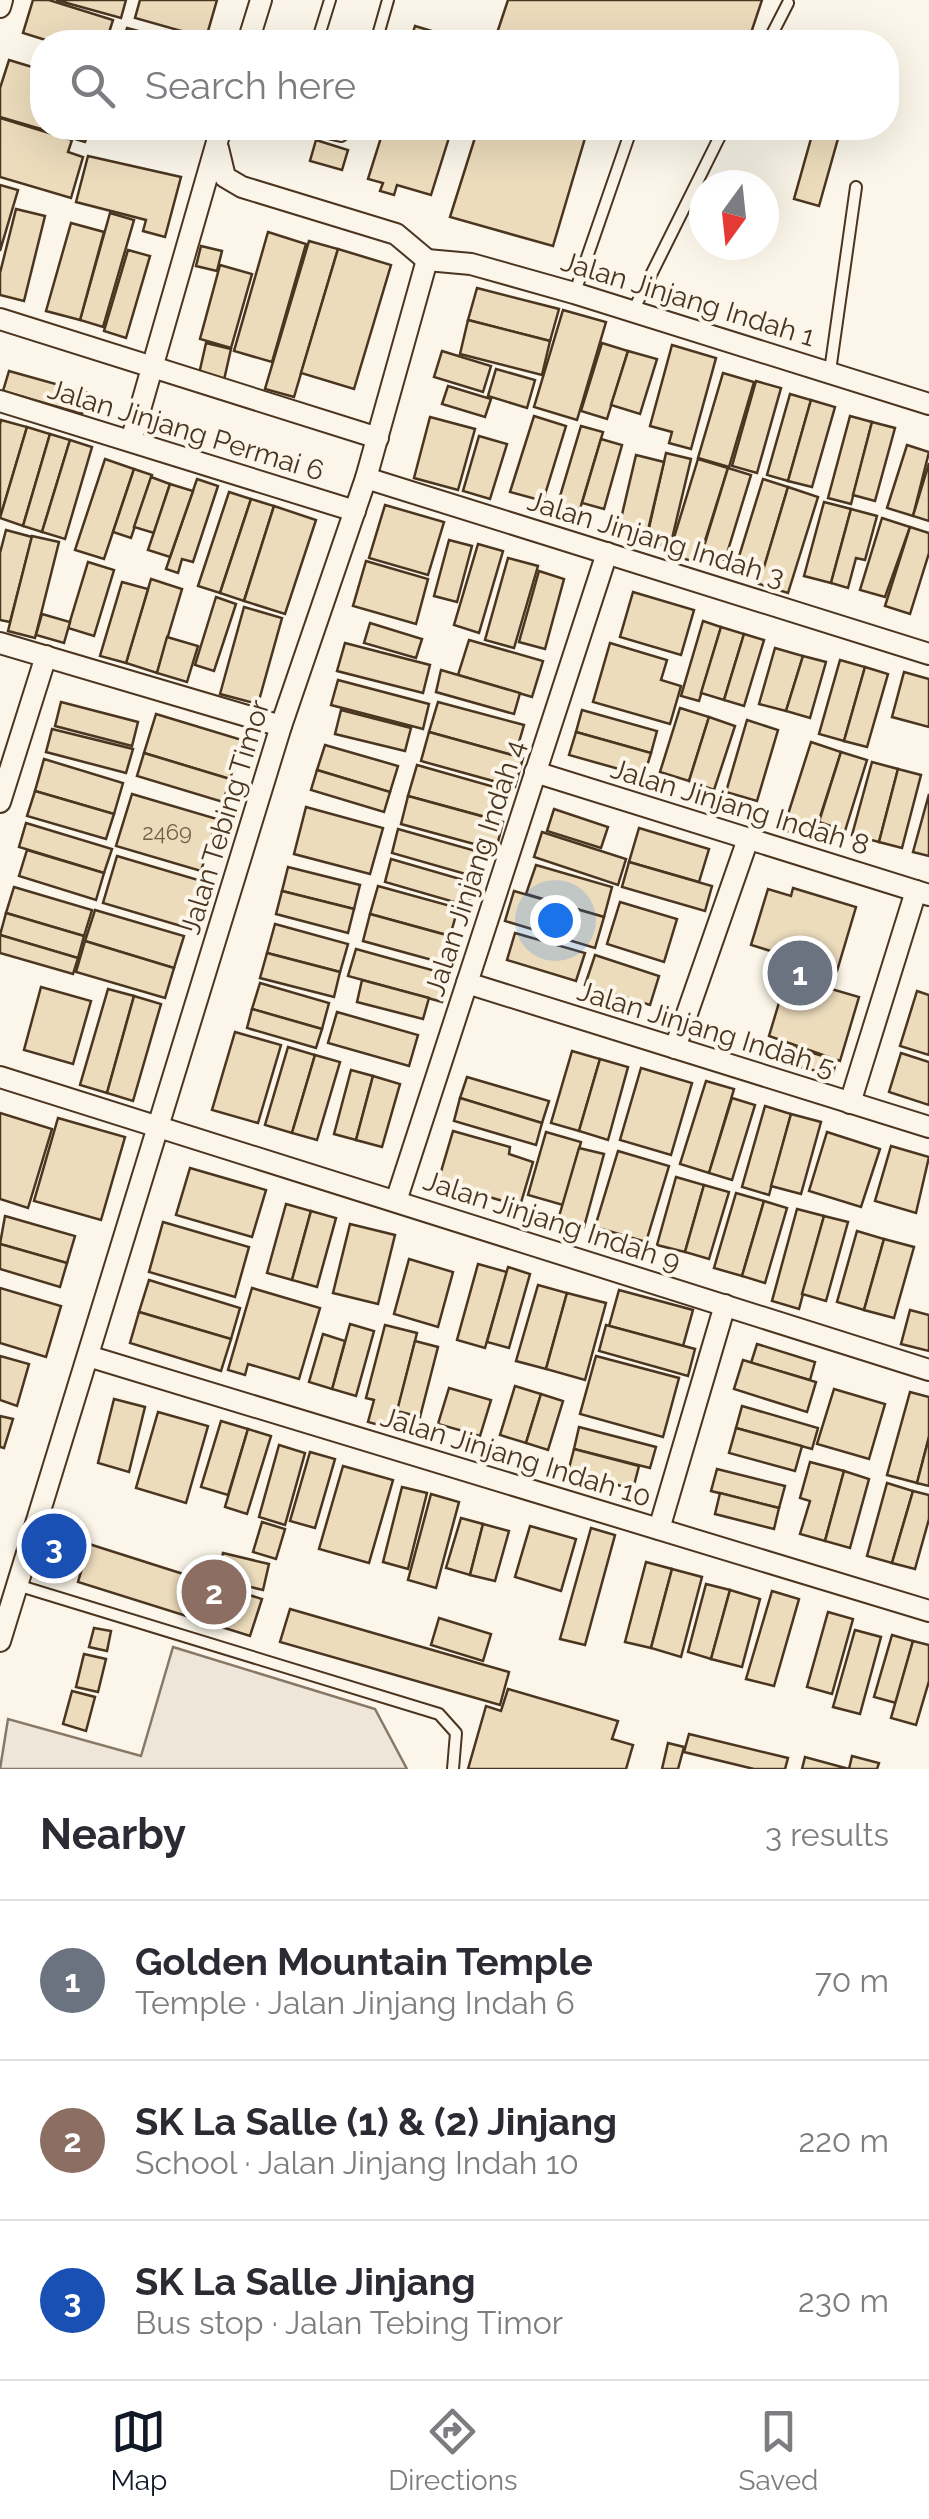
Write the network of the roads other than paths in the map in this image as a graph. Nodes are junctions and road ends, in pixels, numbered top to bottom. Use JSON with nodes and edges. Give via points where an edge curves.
{"nodes":[{"id":1,"x":2,"y":0,"type":"edge"},
{"id":2,"x":261,"y":0,"type":"edge"},
{"id":3,"x":330,"y":0,"type":"edge"},
{"id":4,"x":388,"y":0,"type":"edge"},
{"id":5,"x":788,"y":3,"type":"dead end"},
{"id":6,"x":0,"y":7,"type":"edge"},
{"id":7,"x":252,"y":30,"type":"edge"},
{"id":8,"x":321,"y":30,"type":"edge"},
{"id":9,"x":379,"y":30,"type":"edge"},
{"id":10,"x":774,"y":30,"type":"edge"},
{"id":11,"x":217,"y":140,"type":"edge"},
{"id":12,"x":219,"y":140,"type":"edge"},
{"id":13,"x":628,"y":140,"type":"edge"},
{"id":14,"x":718,"y":140,"type":"edge"},
{"id":15,"x":856,"y":187,"type":"dead end"},
{"id":16,"x":427,"y":260,"type":"junction"},
{"id":17,"x":574,"y":294,"type":"junction"},
{"id":18,"x":632,"y":314,"type":"junction"},
{"id":19,"x":0,"y":320,"type":"edge"},
{"id":20,"x":152,"y":367,"type":"junction"},
{"id":21,"x":830,"y":370,"type":"junction"},
{"id":22,"x":0,"y":401,"type":"edge"},
{"id":23,"x":929,"y":404,"type":"edge"},
{"id":24,"x":378,"y":438,"type":"junction"},
{"id":25,"x":131,"y":441,"type":"junction"},
{"id":26,"x":366,"y":478,"type":"junction"},
{"id":27,"x":355,"y":511,"type":"junction"},
{"id":28,"x":607,"y":553,"type":"junction"},
{"id":29,"x":0,"y":642,"type":"edge"},
{"id":30,"x":929,"y":654,"type":"edge"},
{"id":31,"x":46,"y":656,"type":"junction"},
{"id":32,"x":281,"y":726,"type":"junction"},
{"id":33,"x":536,"y":772,"type":"junction"},
{"id":34,"x":0,"y":802,"type":"edge"},
{"id":35,"x":748,"y":838,"type":"junction"},
{"id":36,"x":922,"y":893,"type":"edge"},
{"id":37,"x":467,"y":983,"type":"junction"},
{"id":38,"x":676,"y":1048,"type":"junction"},
{"id":39,"x":0,"y":1076,"type":"edge"},
{"id":40,"x":850,"y":1103,"type":"junction"},
{"id":41,"x":158,"y":1126,"type":"junction"},
{"id":42,"x":929,"y":1128,"type":"edge"},
{"id":43,"x":396,"y":1201,"type":"junction"},
{"id":44,"x":725,"y":1305,"type":"junction"},
{"id":45,"x":88,"y":1356,"type":"junction"},
{"id":46,"x":929,"y":1370,"type":"edge"},
{"id":47,"x":659,"y":1529,"type":"junction"},
{"id":48,"x":17,"y":1585,"type":"junction"},
{"id":49,"x":929,"y":1611,"type":"edge"},
{"id":50,"x":0,"y":1642,"type":"edge"},
{"id":51,"x":453,"y":1769,"type":"edge"}],
"edges":[{"from":1,"to":6,"type":"street"},
{"from":2,"to":7,"type":"street"},
{"from":3,"to":8,"type":"lane"},
{"from":4,"to":9,"type":"lane"},
{"from":5,"to":10,"type":"lane"},
{"from":11,"to":20,"type":"street"},
{"from":12,"to":16,"type":"street","via":[[225,178],[396,234]]},
{"from":13,"to":17,"type":"lane"},
{"from":14,"to":18,"type":"lane"},
{"from":15,"to":21,"type":"lane"},
{"from":16,"to":17,"type":"street","name":"Jalan Jinjang Indah 1","via":[[471,264]]},
{"from":16,"to":24,"type":"street","name":"Jalan Tebing Timor"},
{"from":17,"to":18,"type":"street","name":"Jalan Jinjang Indah 1"},
{"from":18,"to":21,"type":"street","name":"Jalan Jinjang Indah 1"},
{"from":19,"to":20,"type":"street"},
{"from":20,"to":24,"type":"street"},
{"from":20,"to":25,"type":"street"},
{"from":21,"to":23,"type":"street","name":"Jalan Jinjang Indah 1"},
{"from":22,"to":25,"type":"street","name":"Jalan Jinjang Permai 6"},
{"from":24,"to":26,"type":"street","name":"Jalan Tebing Timor"},
{"from":25,"to":27,"type":"street","name":"Jalan Jinjang Permai 6"},
{"from":26,"to":27,"type":"street","name":"Jalan Tebing Timor"},
{"from":26,"to":28,"type":"street","name":"Jalan Jinjang Indah 3"},
{"from":27,"to":32,"type":"street","name":"Jalan Tebing Timor"},
{"from":28,"to":30,"type":"street","name":"Jalan Jinjang Indah 3"},
{"from":28,"to":33,"type":"street","name":"Jalan Jinjang Indah 4"},
{"from":29,"to":31,"type":"street"},
{"from":31,"to":32,"type":"street"},
{"from":31,"to":34,"type":"street"},
{"from":32,"to":41,"type":"street","name":"Jalan Tebing Timor"},
{"from":33,"to":35,"type":"street","name":"Jalan Jinjang Indah 8"},
{"from":33,"to":37,"type":"street","name":"Jalan Jinjang Indah 4"},
{"from":35,"to":36,"type":"street","name":"Jalan Jinjang Indah 8"},
{"from":35,"to":38,"type":"street"},
{"from":36,"to":40,"type":"street"},
{"from":37,"to":38,"type":"street","name":"Jalan Jinjang Indah 5"},
{"from":37,"to":43,"type":"street","name":"Jalan Jinjang Indah 4"},
{"from":38,"to":40,"type":"street","name":"Jalan Jinjang Indah 5"},
{"from":39,"to":41,"type":"street","name":"Jalan Jinjang Indah 9"},
{"from":40,"to":42,"type":"street","name":"Jalan Jinjang Indah 5"},
{"from":41,"to":43,"type":"street","name":"Jalan Jinjang Indah 9"},
{"from":41,"to":45,"type":"street","name":"Jalan Tebing Timor"},
{"from":43,"to":44,"type":"street","name":"Jalan Jinjang Indah 9"},
{"from":44,"to":46,"type":"street","name":"Jalan Jinjang Indah 9"},
{"from":44,"to":47,"type":"street"},
{"from":45,"to":47,"type":"street","name":"Jalan Jinjang Indah 10"},
{"from":45,"to":48,"type":"street","name":"Jalan Tebing Timor"},
{"from":47,"to":49,"type":"street","name":"Jalan Jinjang Indah 10"},
{"from":48,"to":50,"type":"street","name":"Jalan Tebing Timor"},
{"from":48,"to":51,"type":"lane","via":[[438,1714],[456,1734]]}]}
